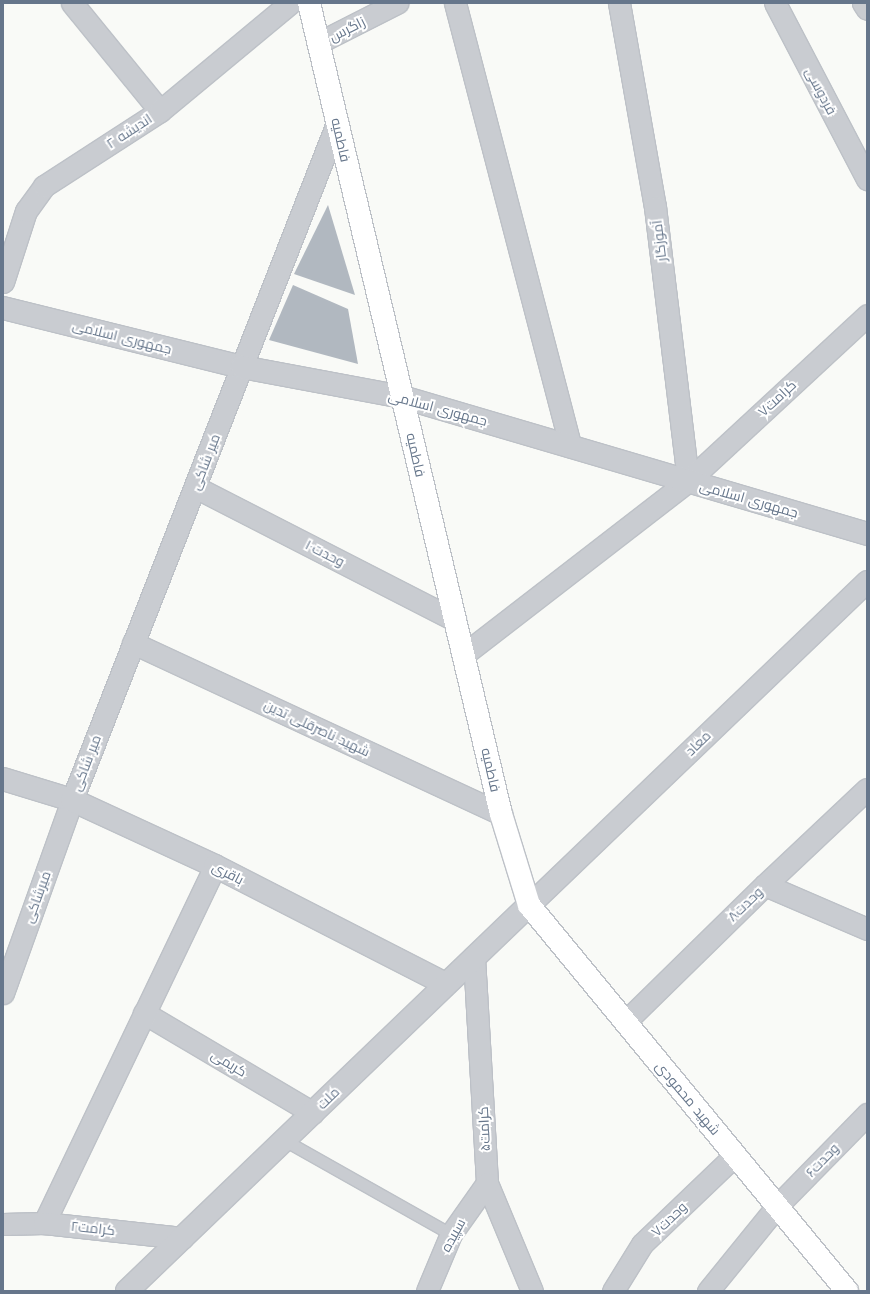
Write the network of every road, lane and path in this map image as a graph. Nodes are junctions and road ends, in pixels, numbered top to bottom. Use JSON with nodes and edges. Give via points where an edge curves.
{"nodes":[{"id":1,"x":72,"y":3,"type":"edge"},
{"id":2,"x":290,"y":3,"type":"edge"},
{"id":3,"x":309,"y":3,"type":"edge"},
{"id":4,"x":397,"y":3,"type":"edge"},
{"id":5,"x":456,"y":3,"type":"edge"},
{"id":6,"x":619,"y":3,"type":"edge"},
{"id":7,"x":775,"y":3,"type":"edge"},
{"id":8,"x":863,"y":3,"type":"edge"},
{"id":9,"x":867,"y":9,"type":"edge"},
{"id":10,"x":318,"y":43,"type":"junction"},
{"id":11,"x":160,"y":111,"type":"junction"},
{"id":12,"x":337,"y":123,"type":"junction"},
{"id":13,"x":867,"y":179,"type":"edge"},
{"id":14,"x":3,"y":282,"type":"edge"},
{"id":15,"x":3,"y":308,"type":"edge"},
{"id":16,"x":867,"y":315,"type":"edge"},
{"id":17,"x":242,"y":367,"type":"junction"},
{"id":18,"x":402,"y":397,"type":"junction"},
{"id":19,"x":570,"y":446,"type":"junction"},
{"id":20,"x":688,"y":481,"type":"junction"},
{"id":21,"x":195,"y":487,"type":"junction"},
{"id":22,"x":867,"y":534,"type":"edge"},
{"id":23,"x":867,"y":581,"type":"edge"},
{"id":24,"x":455,"y":620,"type":"junction"},
{"id":25,"x":133,"y":643,"type":"junction"},
{"id":26,"x":463,"y":655,"type":"junction"},
{"id":27,"x":3,"y":779,"type":"edge"},
{"id":28,"x":867,"y":789,"type":"edge"},
{"id":29,"x":72,"y":800,"type":"junction"},
{"id":30,"x":501,"y":814,"type":"junction"},
{"id":31,"x":214,"y":866,"type":"junction"},
{"id":32,"x":764,"y":885,"type":"junction"},
{"id":33,"x":529,"y":905,"type":"junction"},
{"id":34,"x":867,"y":929,"type":"edge"},
{"id":35,"x":474,"y":957,"type":"junction"},
{"id":36,"x":446,"y":984,"type":"junction"},
{"id":37,"x":3,"y":993,"type":"edge"},
{"id":38,"x":144,"y":1013,"type":"junction"},
{"id":39,"x":625,"y":1022,"type":"junction"},
{"id":40,"x":313,"y":1113,"type":"junction"},
{"id":41,"x":867,"y":1114,"type":"edge"},
{"id":42,"x":284,"y":1140,"type":"junction"},
{"id":43,"x":735,"y":1155,"type":"junction"},
{"id":44,"x":487,"y":1183,"type":"junction"},
{"id":45,"x":777,"y":1206,"type":"junction"},
{"id":46,"x":44,"y":1223,"type":"junction"},
{"id":47,"x":3,"y":1224,"type":"edge"},
{"id":48,"x":451,"y":1234,"type":"junction"},
{"id":49,"x":182,"y":1238,"type":"junction"},
{"id":50,"x":127,"y":1291,"type":"edge"},
{"id":51,"x":427,"y":1291,"type":"edge"},
{"id":52,"x":532,"y":1291,"type":"edge"},
{"id":53,"x":613,"y":1291,"type":"edge"},
{"id":54,"x":708,"y":1291,"type":"edge"},
{"id":55,"x":847,"y":1291,"type":"edge"}],
"edges":[{"from":1,"to":11,"type":"street"},
{"from":2,"to":11,"type":"street","name":"اندیشه ۲"},
{"from":3,"to":10,"type":"main road","name":"فاطمیه"},
{"from":4,"to":10,"type":"street","name":"زاگرس"},
{"from":5,"to":19,"type":"street"},
{"from":6,"to":20,"type":"street","name":"آموزگار","via":[[655,207]]},
{"from":7,"to":13,"type":"street","name":"فردوسی"},
{"from":8,"to":9,"type":"street"},
{"from":10,"to":12,"type":"main road","name":"فاطمیه"},
{"from":11,"to":14,"type":"street","name":"اندیشه ۲","via":[[44,186],[26,210]]},
{"from":12,"to":17,"type":"street","name":"میر شاکی"},
{"from":12,"to":18,"type":"main road","name":"فاطمیه"},
{"from":15,"to":17,"type":"street","name":"جمهوری اسلامی"},
{"from":16,"to":20,"type":"street","name":"کرامت۷"},
{"from":17,"to":18,"type":"street","name":"جمهوری اسلامی"},
{"from":17,"to":21,"type":"street","name":"میر شاکی"},
{"from":18,"to":19,"type":"street","name":"جمهوری اسلامی"},
{"from":18,"to":24,"type":"main road","name":"فاطمیه"},
{"from":19,"to":20,"type":"street","name":"جمهوری اسلامی"},
{"from":20,"to":22,"type":"street","name":"جمهوری اسلامی"},
{"from":20,"to":26,"type":"street","name":"کرامت۷"},
{"from":21,"to":24,"type":"street","name":"وحدت۱۰"},
{"from":21,"to":25,"type":"street","name":"میر شاکی"},
{"from":23,"to":33,"type":"street","name":"معاد"},
{"from":24,"to":26,"type":"main road","name":"فاطمیه"},
{"from":25,"to":29,"type":"street","name":"میر شاکی"},
{"from":25,"to":30,"type":"street","name":"شهید ناصرقلی تدین"},
{"from":26,"to":30,"type":"main road","name":"فاطمیه"},
{"from":27,"to":29,"type":"street","name":"باقری"},
{"from":28,"to":32,"type":"street","name":"وحدت۸"},
{"from":29,"to":31,"type":"street","name":"باقری"},
{"from":29,"to":37,"type":"street","name":"میرشاکی"},
{"from":30,"to":33,"type":"main road","name":"فاطمیه"},
{"from":31,"to":36,"type":"street","name":"باقری"},
{"from":31,"to":38,"type":"street"},
{"from":32,"to":34,"type":"street"},
{"from":32,"to":39,"type":"street","name":"وحدت۸"},
{"from":33,"to":35,"type":"street","name":"ملت"},
{"from":33,"to":39,"type":"main road","name":"شهید محمودی"},
{"from":35,"to":36,"type":"street","name":"ملت"},
{"from":35,"to":44,"type":"street","name":"کرامت۵"},
{"from":36,"to":40,"type":"street","name":"ملت"},
{"from":38,"to":40,"type":"street","name":"کریمی"},
{"from":38,"to":46,"type":"street"},
{"from":39,"to":43,"type":"main road","name":"شهید محمودی"},
{"from":40,"to":42,"type":"street","name":"ملت"},
{"from":41,"to":45,"type":"street","name":"وحدت۶"},
{"from":42,"to":48,"type":"lane"},
{"from":42,"to":49,"type":"street","name":"ملت"},
{"from":43,"to":45,"type":"main road","name":"شهید محمودی"},
{"from":43,"to":53,"type":"street","name":"۷وحدت","via":[[642,1244]]},
{"from":44,"to":48,"type":"street","name":"سپیده"},
{"from":44,"to":52,"type":"street","name":"کرامت۵"},
{"from":45,"to":54,"type":"street","name":"وحدت۶"},
{"from":45,"to":55,"type":"main road","name":"شهید محمودی"},
{"from":46,"to":47,"type":"street","name":"کرامت۲"},
{"from":46,"to":49,"type":"street","name":"کرامت۲"},
{"from":48,"to":51,"type":"street","name":"سپیده"},
{"from":49,"to":50,"type":"street","name":"ملت"}]}
